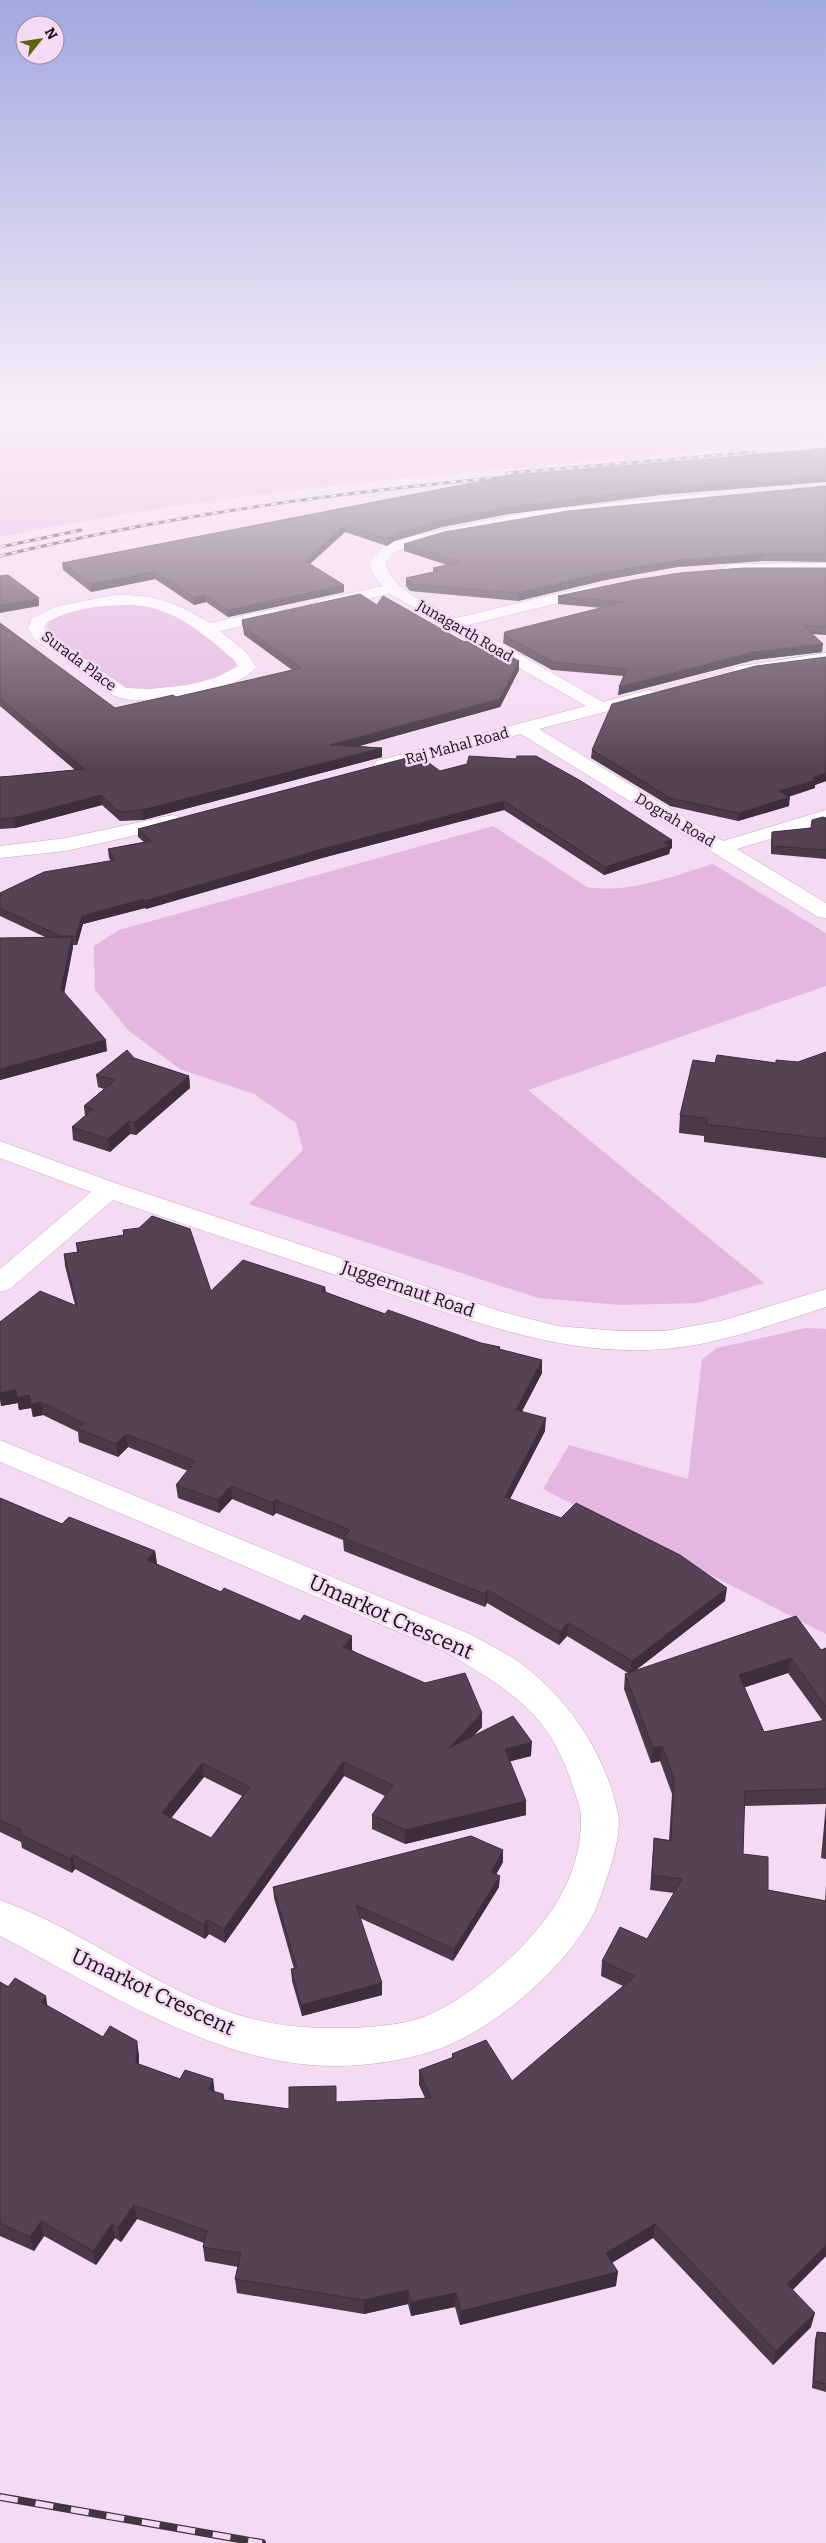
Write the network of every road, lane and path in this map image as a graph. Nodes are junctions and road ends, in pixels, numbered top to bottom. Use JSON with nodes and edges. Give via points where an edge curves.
{"nodes":[{"id":1,"x":461,"y":531,"type":"edge"},
{"id":2,"x":826,"y":568,"type":"edge"},
{"id":3,"x":710,"y":570,"type":"edge"},
{"id":4,"x":613,"y":586,"type":"edge"},
{"id":5,"x":392,"y":589,"type":"junction"},
{"id":6,"x":314,"y":606,"type":"edge"},
{"id":7,"x":294,"y":610,"type":"edge"},
{"id":8,"x":453,"y":624,"type":"junction"},
{"id":9,"x":207,"y":629,"type":"junction"},
{"id":10,"x":826,"y":658,"type":"edge"},
{"id":11,"x":725,"y":675,"type":"edge"},
{"id":12,"x":668,"y":690,"type":"edge"},
{"id":13,"x":600,"y":707,"type":"junction"},
{"id":14,"x":524,"y":728,"type":"junction"},
{"id":15,"x":370,"y":769,"type":"edge"},
{"id":16,"x":826,"y":816,"type":"edge"},
{"id":17,"x":187,"y":817,"type":"edge"},
{"id":18,"x":720,"y":848,"type":"junction"},
{"id":19,"x":0,"y":852,"type":"edge"},
{"id":20,"x":826,"y":912,"type":"edge"},
{"id":21,"x":0,"y":1149,"type":"edge"},
{"id":22,"x":109,"y":1190,"type":"junction"},
{"id":23,"x":0,"y":1283,"type":"edge"},
{"id":24,"x":826,"y":1298,"type":"edge"},
{"id":25,"x":0,"y":1450,"type":"edge"},
{"id":26,"x":0,"y":1917,"type":"edge"}],
"edges":[{"from":1,"to":5,"type":"street","name":"Junagarth Road","via":[[391,548],[378,561],[379,572]]},
{"from":2,"to":3,"type":"street"},
{"from":4,"to":8,"type":"street"},
{"from":5,"to":6,"type":"street"},
{"from":5,"to":8,"type":"street","name":"Junagarth Road"},
{"from":7,"to":9,"type":"street"},
{"from":8,"to":13,"type":"street","name":"Junagarth Road"},
{"from":9,"to":9,"type":"street","name":"Surada Place","via":[[241,657],[246,667],[238,675],[155,696],[134,696],[121,692],[40,635],[36,628],[38,621],[60,610],[126,599],[160,604]]},
{"from":10,"to":11,"type":"street","via":[[762,666]]},
{"from":12,"to":13,"type":"street","name":"Raj Mahal Road"},
{"from":13,"to":14,"type":"street","name":"Raj Mahal Road"},
{"from":14,"to":15,"type":"street","name":"Raj Mahal Road"},
{"from":14,"to":18,"type":"street","name":"Dograh Road"},
{"from":16,"to":18,"type":"street"},
{"from":17,"to":19,"type":"street","via":[[103,838]]},
{"from":18,"to":20,"type":"street","name":"Dograh Road"},
{"from":21,"to":22,"type":"street","name":"Juggernaut Road"},
{"from":22,"to":23,"type":"street"},
{"from":22,"to":24,"type":"street","name":"Juggernaut Road","via":[[493,1318],[557,1335],[665,1340],[724,1330]]},
{"from":25,"to":26,"type":"street","name":"Umarkot Crescent","via":[[458,1643],[507,1672],[553,1713],[582,1760],[600,1816],[594,1863],[575,1911],[537,1959],[487,2003],[432,2033],[371,2046],[302,2046],[248,2036],[190,2014]]}]}
